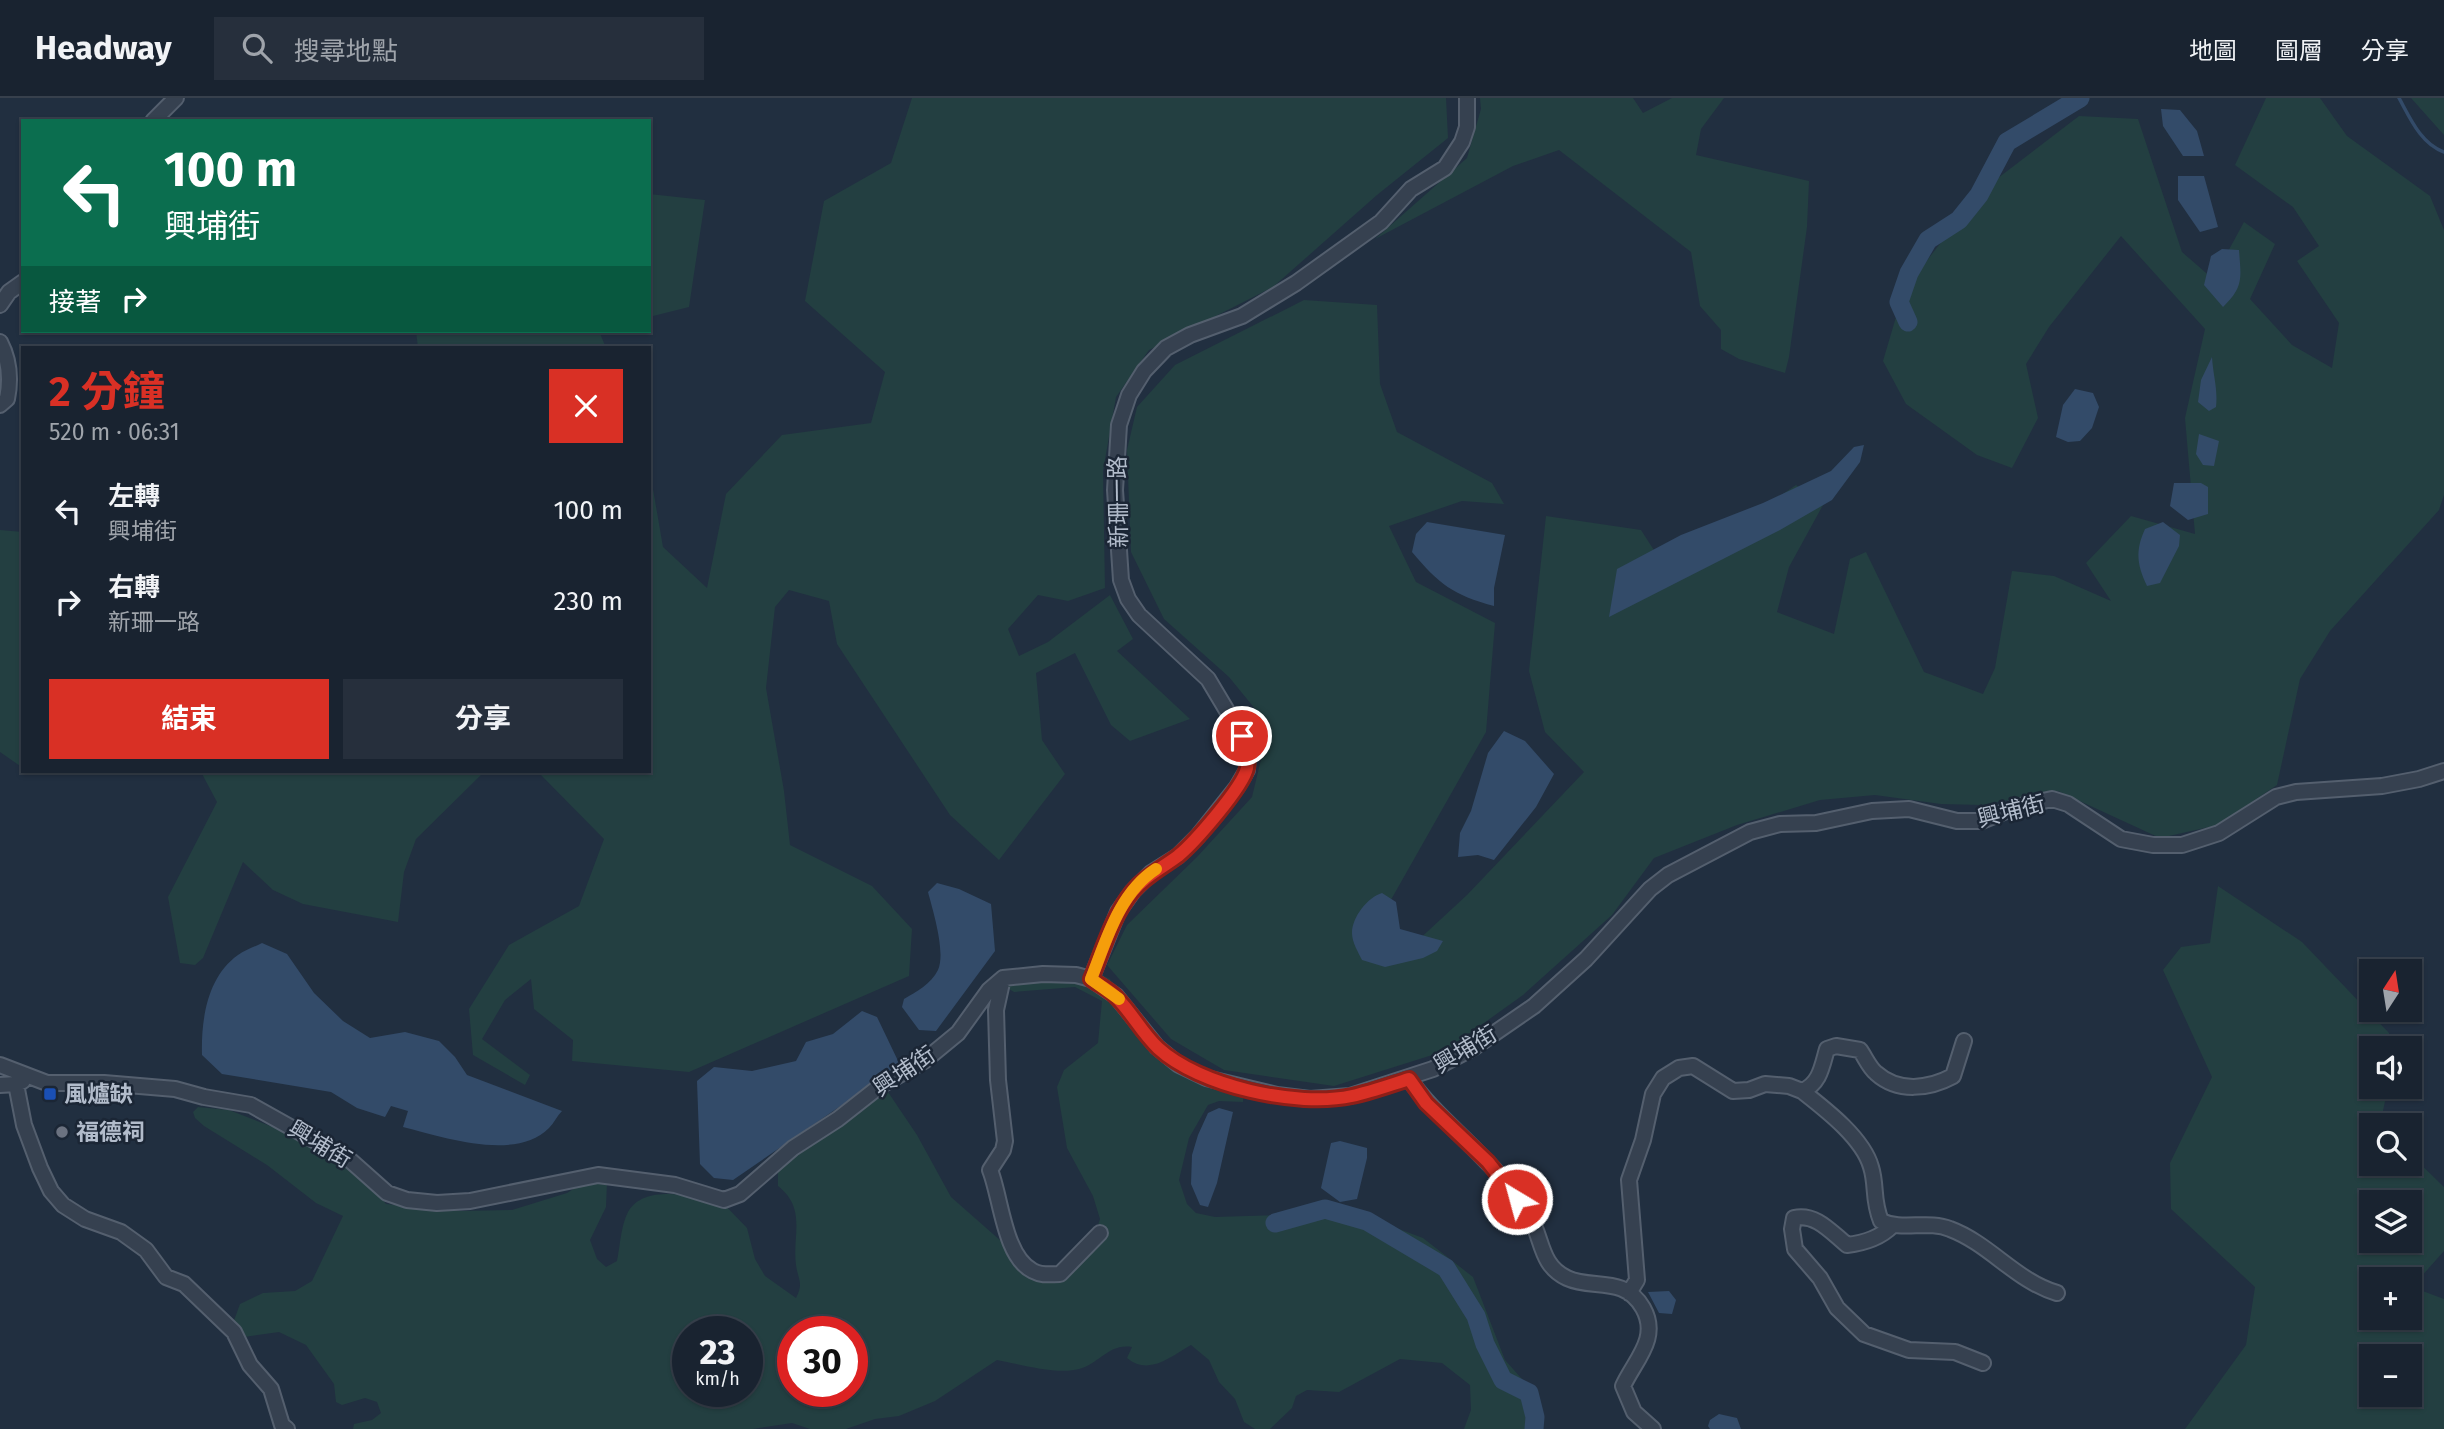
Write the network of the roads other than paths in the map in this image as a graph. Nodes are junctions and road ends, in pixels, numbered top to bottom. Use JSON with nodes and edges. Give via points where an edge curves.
{"nodes":[{"id":1,"x":176,"y":98,"type":"edge"},
{"id":2,"x":1467,"y":98,"type":"edge"},
{"id":3,"x":155,"y":119,"type":"edge"},
{"id":4,"x":21,"y":283,"type":"edge"},
{"id":5,"x":0,"y":305,"type":"edge"},
{"id":6,"x":0,"y":342,"type":"edge"},
{"id":7,"x":0,"y":405,"type":"edge"},
{"id":8,"x":2444,"y":771,"type":"edge"},
{"id":9,"x":1003,"y":978,"type":"junction"},
{"id":10,"x":1091,"y":979,"type":"junction"},
{"id":11,"x":1964,"y":1041,"type":"dead end"},
{"id":12,"x":0,"y":1065,"type":"edge"},
{"id":13,"x":31,"y":1078,"type":"junction"},
{"id":14,"x":1409,"y":1079,"type":"junction"},
{"id":15,"x":16,"y":1084,"type":"junction"},
{"id":16,"x":0,"y":1085,"type":"edge"},
{"id":17,"x":1802,"y":1091,"type":"junction"},
{"id":18,"x":1892,"y":1226,"type":"junction"},
{"id":19,"x":1100,"y":1233,"type":"dead end"},
{"id":20,"x":1629,"y":1293,"type":"junction"},
{"id":21,"x":2057,"y":1293,"type":"dead end"},
{"id":22,"x":1983,"y":1363,"type":"dead end"},
{"id":23,"x":288,"y":1429,"type":"edge"},
{"id":24,"x":1653,"y":1429,"type":"edge"}],
"edges":[{"from":1,"to":3,"type":"street"},
{"from":2,"to":10,"type":"street","name":"新珊一路","via":[[1467,127],[1445,168],[1411,189],[1381,222],[1296,283],[1242,316],[1166,348],[1129,395],[1119,425],[1115,490],[1121,580],[1139,615],[1208,678],[1242,736],[1248,752],[1247,769],[1198,836],[1133,891],[1118,912]]},
{"from":4,"to":5,"type":"street"},
{"from":6,"to":7,"type":"street","via":[[10,374],[7,399]]},
{"from":8,"to":14,"type":"street","name":"興埔街","via":[[2382,786],[2276,797],[2219,833],[2182,845],[2121,839],[2068,804],[2052,799],[1982,821],[1897,809],[1750,832],[1650,889],[1586,959],[1534,1006],[1473,1048]]},
{"from":9,"to":10,"type":"street","name":"興埔街","via":[[1043,974]]},
{"from":9,"to":13,"type":"street","name":"興埔街","via":[[958,1033],[924,1061],[880,1086],[740,1194],[724,1200],[675,1185],[598,1175],[470,1201],[407,1200],[387,1193],[351,1161],[251,1105],[175,1089],[47,1083]]},
{"from":9,"to":19,"type":"street","via":[[996,1010],[1005,1141],[990,1170],[1011,1245],[1030,1270],[1060,1274]]},
{"from":10,"to":14,"type":"street","name":"興埔街","via":[[1116,996],[1157,1047],[1206,1079],[1310,1099],[1350,1096]]},
{"from":11,"to":17,"type":"street","via":[[1953,1076],[1940,1084],[1917,1088],[1892,1082],[1875,1073],[1860,1050],[1836,1046],[1827,1049],[1812,1087]]},
{"from":12,"to":13,"type":"street","name":"興埔街"},
{"from":13,"to":15,"type":"street"},
{"from":14,"to":20,"type":"street","via":[[1426,1103],[1488,1162],[1531,1218],[1546,1261],[1567,1278]]},
{"from":15,"to":16,"type":"street"},
{"from":15,"to":23,"type":"street","via":[[24,1125],[51,1191],[85,1219],[121,1232],[146,1250],[166,1277],[184,1284],[234,1332],[250,1365],[271,1389],[282,1425]]},
{"from":17,"to":18,"type":"street","via":[[1845,1128],[1866,1155],[1872,1168],[1874,1204],[1881,1221]]},
{"from":17,"to":20,"type":"street","via":[[1765,1084],[1733,1091],[1693,1066],[1663,1078],[1653,1094],[1629,1180],[1637,1280]]},
{"from":18,"to":21,"type":"street","via":[[1949,1228],[2012,1271]]},
{"from":18,"to":22,"type":"street","via":[[1864,1243],[1847,1245],[1816,1219],[1794,1218],[1791,1229],[1795,1249],[1820,1278],[1837,1308],[1864,1334],[1909,1350],[1955,1352]]},
{"from":20,"to":24,"type":"street","via":[[1644,1309],[1650,1327],[1645,1349],[1623,1386],[1634,1412]]}]}
